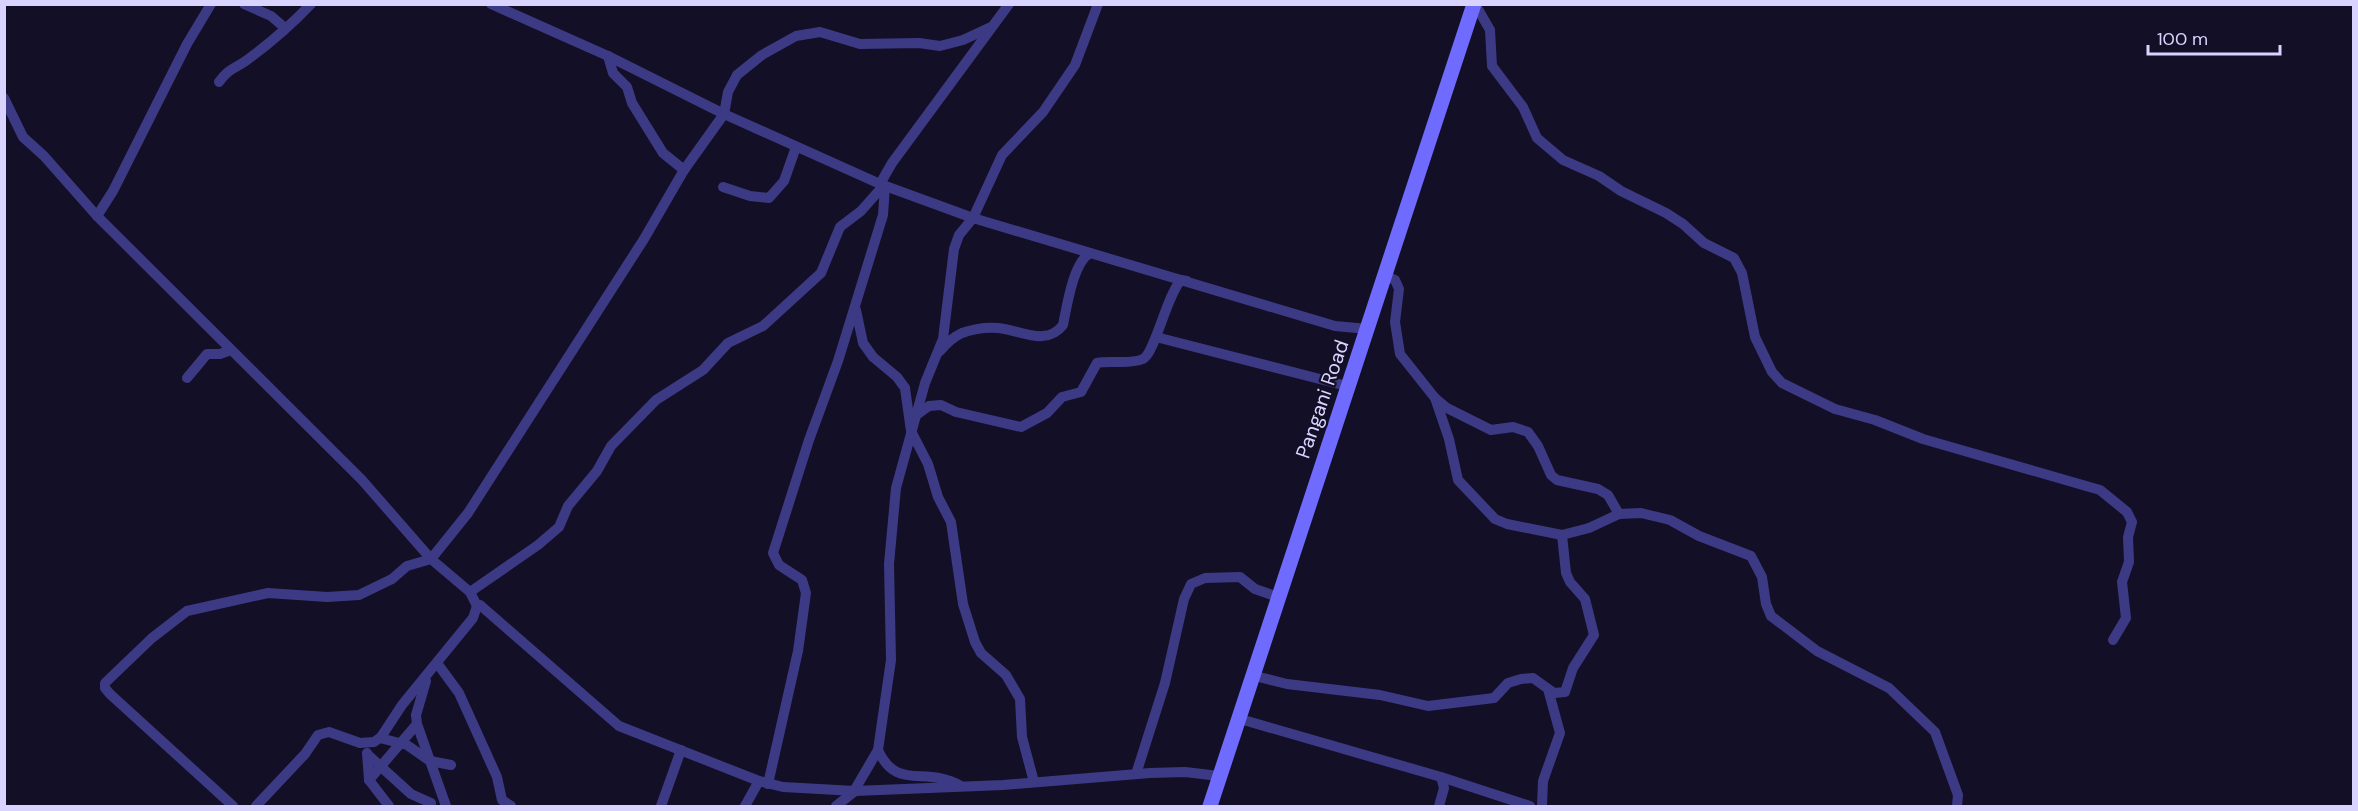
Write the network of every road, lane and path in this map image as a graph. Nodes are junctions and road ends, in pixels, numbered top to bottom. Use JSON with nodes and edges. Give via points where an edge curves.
{"nodes":[{"id":1,"x":211,"y":4,"type":"edge"},
{"id":2,"x":244,"y":4,"type":"edge"},
{"id":3,"x":311,"y":4,"type":"edge"},
{"id":4,"x":491,"y":4,"type":"edge"},
{"id":5,"x":1009,"y":4,"type":"edge"},
{"id":6,"x":1098,"y":4,"type":"edge"},
{"id":7,"x":1474,"y":4,"type":"edge"},
{"id":8,"x":991,"y":27,"type":"junction"},
{"id":9,"x":285,"y":28,"type":"junction"},
{"id":10,"x":608,"y":56,"type":"junction"},
{"id":11,"x":219,"y":82,"type":"dead end"},
{"id":12,"x":4,"y":98,"type":"edge"},
{"id":13,"x":724,"y":114,"type":"junction"},
{"id":14,"x":796,"y":147,"type":"junction"},
{"id":15,"x":684,"y":170,"type":"junction"},
{"id":16,"x":883,"y":185,"type":"junction"},
{"id":17,"x":723,"y":187,"type":"dead end"},
{"id":18,"x":97,"y":216,"type":"junction"},
{"id":19,"x":973,"y":218,"type":"junction"},
{"id":20,"x":1090,"y":253,"type":"junction"},
{"id":21,"x":1384,"y":275,"type":"junction"},
{"id":22,"x":1186,"y":281,"type":"junction"},
{"id":23,"x":855,"y":306,"type":"junction"},
{"id":24,"x":1368,"y":329,"type":"junction"},
{"id":25,"x":1156,"y":337,"type":"junction"},
{"id":26,"x":231,"y":350,"type":"junction"},
{"id":27,"x":939,"y":351,"type":"junction"},
{"id":28,"x":187,"y":378,"type":"dead end"},
{"id":29,"x":1347,"y":386,"type":"junction"},
{"id":30,"x":1435,"y":398,"type":"junction"},
{"id":31,"x":915,"y":416,"type":"junction"},
{"id":32,"x":911,"y":431,"type":"junction"},
{"id":33,"x":1619,"y":514,"type":"junction"},
{"id":34,"x":1562,"y":535,"type":"junction"},
{"id":35,"x":430,"y":559,"type":"junction"},
{"id":36,"x":470,"y":592,"type":"junction"},
{"id":37,"x":1278,"y":597,"type":"junction"},
{"id":38,"x":477,"y":606,"type":"junction"},
{"id":39,"x":2113,"y":640,"type":"dead end"},
{"id":40,"x":437,"y":663,"type":"junction"},
{"id":41,"x":1255,"y":676,"type":"junction"},
{"id":42,"x":426,"y":677,"type":"junction"},
{"id":43,"x":1548,"y":690,"type":"junction"},
{"id":44,"x":1240,"y":718,"type":"junction"},
{"id":45,"x":417,"y":724,"type":"junction"},
{"id":46,"x":380,"y":738,"type":"junction"},
{"id":47,"x":402,"y":743,"type":"junction"},
{"id":48,"x":366,"y":749,"type":"junction"},
{"id":49,"x":681,"y":750,"type":"junction"},
{"id":50,"x":878,"y":750,"type":"junction"},
{"id":51,"x":430,"y":761,"type":"junction"},
{"id":52,"x":381,"y":765,"type":"junction"},
{"id":53,"x":451,"y":765,"type":"dead end"},
{"id":54,"x":1136,"y":774,"type":"junction"},
{"id":55,"x":1219,"y":776,"type":"junction"},
{"id":56,"x":1441,"y":777,"type":"junction"},
{"id":57,"x":369,"y":780,"type":"junction"},
{"id":58,"x":764,"y":782,"type":"junction"},
{"id":59,"x":1034,"y":782,"type":"junction"},
{"id":60,"x":962,"y":786,"type":"junction"},
{"id":61,"x":854,"y":791,"type":"junction"},
{"id":62,"x":431,"y":803,"type":"dead end"},
{"id":63,"x":233,"y":807,"type":"edge"},
{"id":64,"x":256,"y":807,"type":"edge"},
{"id":65,"x":389,"y":807,"type":"edge"},
{"id":66,"x":446,"y":807,"type":"edge"},
{"id":67,"x":511,"y":807,"type":"edge"},
{"id":68,"x":661,"y":807,"type":"edge"},
{"id":69,"x":745,"y":807,"type":"edge"},
{"id":70,"x":836,"y":807,"type":"edge"},
{"id":71,"x":1210,"y":807,"type":"edge"},
{"id":72,"x":1439,"y":807,"type":"edge"},
{"id":73,"x":1530,"y":807,"type":"edge"},
{"id":74,"x":1542,"y":807,"type":"edge"},
{"id":75,"x":1957,"y":807,"type":"edge"}],
"edges":[{"from":1,"to":18,"type":"street"},
{"from":2,"to":9,"type":"street","via":[[271,16]]},
{"from":3,"to":9,"type":"street"},
{"from":4,"to":10,"type":"street"},
{"from":5,"to":8,"type":"street"},
{"from":6,"to":19,"type":"street","via":[[1075,65],[1043,112],[1002,155]]},
{"from":7,"to":21,"type":"main road","name":"Pangani Road"},
{"from":7,"to":39,"type":"street","via":[[1490,30],[1492,66],[1523,107],[1537,138],[1563,160],[1666,213],[1704,243],[1734,258],[1742,273],[1755,337],[1772,372],[1782,382],[1835,409],[1923,439],[2100,490],[2127,512],[2132,522],[2129,562],[2122,582],[2126,618]]},
{"from":8,"to":13,"type":"street","via":[[940,46],[860,44],[820,33],[796,36],[737,75],[728,92]]},
{"from":8,"to":16,"type":"street","via":[[892,163]]},
{"from":9,"to":11,"type":"street","via":[[264,48],[234,65]]},
{"from":10,"to":13,"type":"street"},
{"from":10,"to":15,"type":"street","via":[[613,73],[627,87],[632,103],[663,153]]},
{"from":12,"to":18,"type":"street","via":[[23,137]]},
{"from":13,"to":14,"type":"street"},
{"from":13,"to":15,"type":"street"},
{"from":14,"to":16,"type":"street"},
{"from":14,"to":17,"type":"street","via":[[784,182],[769,198]]},
{"from":15,"to":35,"type":"street","via":[[468,513]]},
{"from":16,"to":19,"type":"street"},
{"from":16,"to":23,"type":"street","via":[[883,215]]},
{"from":16,"to":36,"type":"street","via":[[861,211],[840,227],[821,273],[771,320],[728,343],[703,370],[656,400],[611,446],[597,471],[568,506],[558,527]]},
{"from":18,"to":26,"type":"street"},
{"from":19,"to":20,"type":"street"},
{"from":19,"to":27,"type":"street","via":[[959,235],[954,249]]},
{"from":20,"to":22,"type":"street"},
{"from":20,"to":27,"type":"street","via":[[1079,267],[1058,332],[1040,337],[981,328],[955,337]]},
{"from":21,"to":24,"type":"main road","name":"Pangani Road"},
{"from":21,"to":30,"type":"street","via":[[1395,280],[1399,289],[1395,321],[1400,354]]},
{"from":22,"to":24,"type":"street","via":[[1335,326]]},
{"from":22,"to":25,"type":"street","via":[[1180,280],[1176,286],[1161,316]]},
{"from":23,"to":32,"type":"street","via":[[863,343],[905,388]]},
{"from":23,"to":58,"type":"street","via":[[773,553],[779,565],[801,580],[806,594],[798,651]]},
{"from":24,"to":29,"type":"main road","name":"Pangani Road"},
{"from":25,"to":29,"type":"street"},
{"from":25,"to":31,"type":"street","via":[[1151,351],[1142,359],[1097,363],[1081,392],[1062,397],[1047,413],[1026,425],[956,412],[942,405],[929,406]]},
{"from":26,"to":28,"type":"street","via":[[207,354]]},
{"from":26,"to":35,"type":"street","via":[[362,480]]},
{"from":27,"to":31,"type":"street"},
{"from":29,"to":37,"type":"main road","name":"Pangani Road"},
{"from":30,"to":33,"type":"street","via":[[1491,430],[1513,427],[1528,432],[1551,475],[1557,480],[1598,489],[1608,495]]},
{"from":30,"to":34,"type":"street","via":[[1464,489],[1495,519]]},
{"from":31,"to":32,"type":"street"},
{"from":32,"to":50,"type":"street","via":[[896,488],[889,564],[891,660]]},
{"from":32,"to":59,"type":"street","via":[[951,522],[963,604],[975,642],[981,653],[1006,675],[1020,699],[1022,737]]},
{"from":33,"to":34,"type":"street"},
{"from":33,"to":75,"type":"street","via":[[1656,515],[1751,556],[1762,577],[1771,615],[1817,651],[1889,688],[1935,732],[1958,795]]},
{"from":34,"to":43,"type":"street","via":[[1566,573],[1586,599],[1594,635],[1573,668],[1565,692]]},
{"from":35,"to":36,"type":"street"},
{"from":35,"to":63,"type":"street","via":[[406,566],[392,579],[359,595],[268,593],[187,611],[105,683],[110,694]]},
{"from":36,"to":38,"type":"street"},
{"from":37,"to":41,"type":"main road","name":"Pangani Road"},
{"from":37,"to":54,"type":"street","via":[[1255,589],[1240,578],[1205,578],[1191,584]]},
{"from":38,"to":40,"type":"street","via":[[473,618]]},
{"from":38,"to":49,"type":"street","via":[[619,726]]},
{"from":40,"to":42,"type":"street"},
{"from":40,"to":67,"type":"street","via":[[459,693],[497,777],[502,800]]},
{"from":41,"to":43,"type":"street","via":[[1428,706],[1494,698],[1508,683],[1521,679],[1537,680]]},
{"from":41,"to":44,"type":"main road","name":"Pangani Road"},
{"from":42,"to":45,"type":"street"},
{"from":42,"to":46,"type":"street"},
{"from":43,"to":74,"type":"street","via":[[1560,733],[1543,781]]},
{"from":44,"to":55,"type":"main road","name":"Pangani Road"},
{"from":44,"to":56,"type":"street"},
{"from":45,"to":47,"type":"street"},
{"from":45,"to":51,"type":"street"},
{"from":46,"to":47,"type":"street"},
{"from":46,"to":48,"type":"street"},
{"from":47,"to":51,"type":"street"},
{"from":47,"to":52,"type":"street"},
{"from":48,"to":52,"type":"street"},
{"from":48,"to":57,"type":"street"},
{"from":48,"to":64,"type":"street","via":[[328,732],[318,735]]},
{"from":49,"to":58,"type":"street"},
{"from":49,"to":68,"type":"street"},
{"from":50,"to":60,"type":"street","via":[[888,768],[897,774],[946,777]]},
{"from":50,"to":61,"type":"street"},
{"from":51,"to":53,"type":"street"},
{"from":51,"to":66,"type":"street"},
{"from":52,"to":57,"type":"street"},
{"from":52,"to":62,"type":"street","via":[[411,794]]},
{"from":54,"to":55,"type":"street","via":[[1185,772]]},
{"from":54,"to":59,"type":"street"},
{"from":55,"to":71,"type":"main road","name":"Pangani Road"},
{"from":56,"to":72,"type":"street","via":[[1444,788]]},
{"from":56,"to":73,"type":"street"},
{"from":57,"to":65,"type":"street"},
{"from":58,"to":61,"type":"street","via":[[794,789]]},
{"from":58,"to":69,"type":"street"},
{"from":59,"to":60,"type":"street"},
{"from":60,"to":61,"type":"street"},
{"from":61,"to":70,"type":"street"}]}
